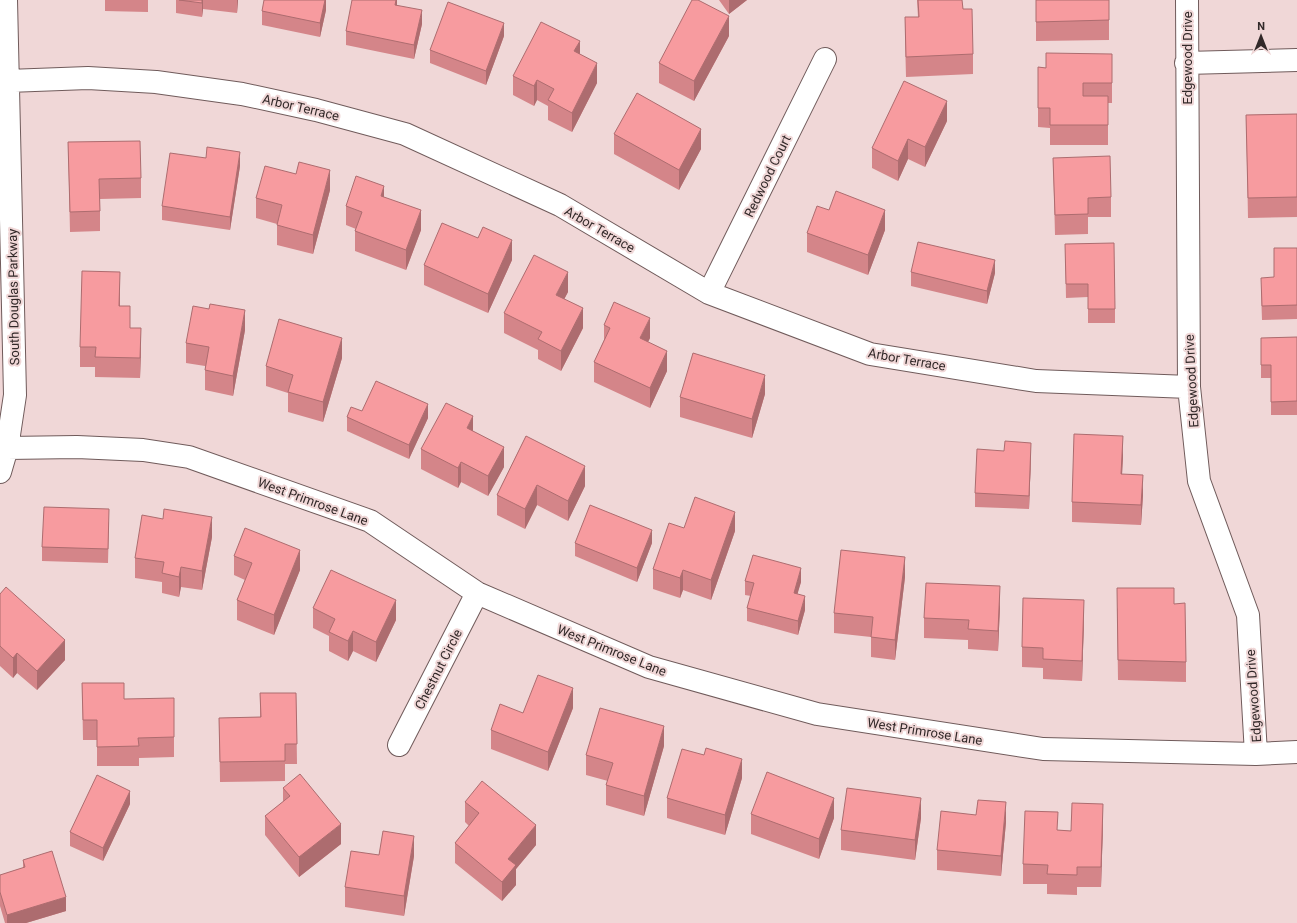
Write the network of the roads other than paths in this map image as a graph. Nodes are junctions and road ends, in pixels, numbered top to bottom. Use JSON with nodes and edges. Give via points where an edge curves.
{"nodes":[{"id":1,"x":6,"y":0,"type":"edge"},
{"id":2,"x":1187,"y":0,"type":"edge"},
{"id":3,"x":824,"y":59,"type":"dead end"},
{"id":4,"x":1297,"y":60,"type":"edge"},
{"id":5,"x":1186,"y":63,"type":"junction"},
{"id":6,"x":8,"y":81,"type":"junction"},
{"id":7,"x":709,"y":293,"type":"junction"},
{"id":8,"x":1188,"y":387,"type":"junction"},
{"id":9,"x":7,"y":448,"type":"junction"},
{"id":10,"x":0,"y":472,"type":"edge"},
{"id":11,"x":477,"y":593,"type":"junction"},
{"id":12,"x":399,"y":745,"type":"dead end"},
{"id":13,"x":1297,"y":752,"type":"edge"},
{"id":14,"x":1256,"y":754,"type":"junction"}],
"edges":[{"from":1,"to":6,"type":"street","name":"South Douglas Parkway"},
{"from":2,"to":5,"type":"street","name":"Edgewood Drive"},
{"from":3,"to":7,"type":"street","name":"Redwood Court"},
{"from":4,"to":5,"type":"street"},
{"from":5,"to":8,"type":"street","name":"Edgewood Drive"},
{"from":6,"to":7,"type":"street","name":"Arbor Terrace","via":[[88,78],[196,86],[316,110],[405,134],[560,205]]},
{"from":6,"to":9,"type":"street","name":"South Douglas Parkway","via":[[14,395]]},
{"from":7,"to":8,"type":"street","name":"Arbor Terrace","via":[[870,354],[1036,381]]},
{"from":8,"to":14,"type":"street","name":"Edgewood Drive","via":[[1199,481],[1248,615]]},
{"from":9,"to":10,"type":"street","name":"South Douglas Parkway"},
{"from":9,"to":11,"type":"street","name":"West Primrose Lane","via":[[77,447],[143,450],[189,457],[370,521]]},
{"from":11,"to":12,"type":"street","name":"Chestnut Circle"},
{"from":11,"to":14,"type":"street","name":"West Primrose Lane","via":[[649,667],[817,714],[1043,749]]},
{"from":13,"to":14,"type":"street","name":"West Primrose Lane"}]}
